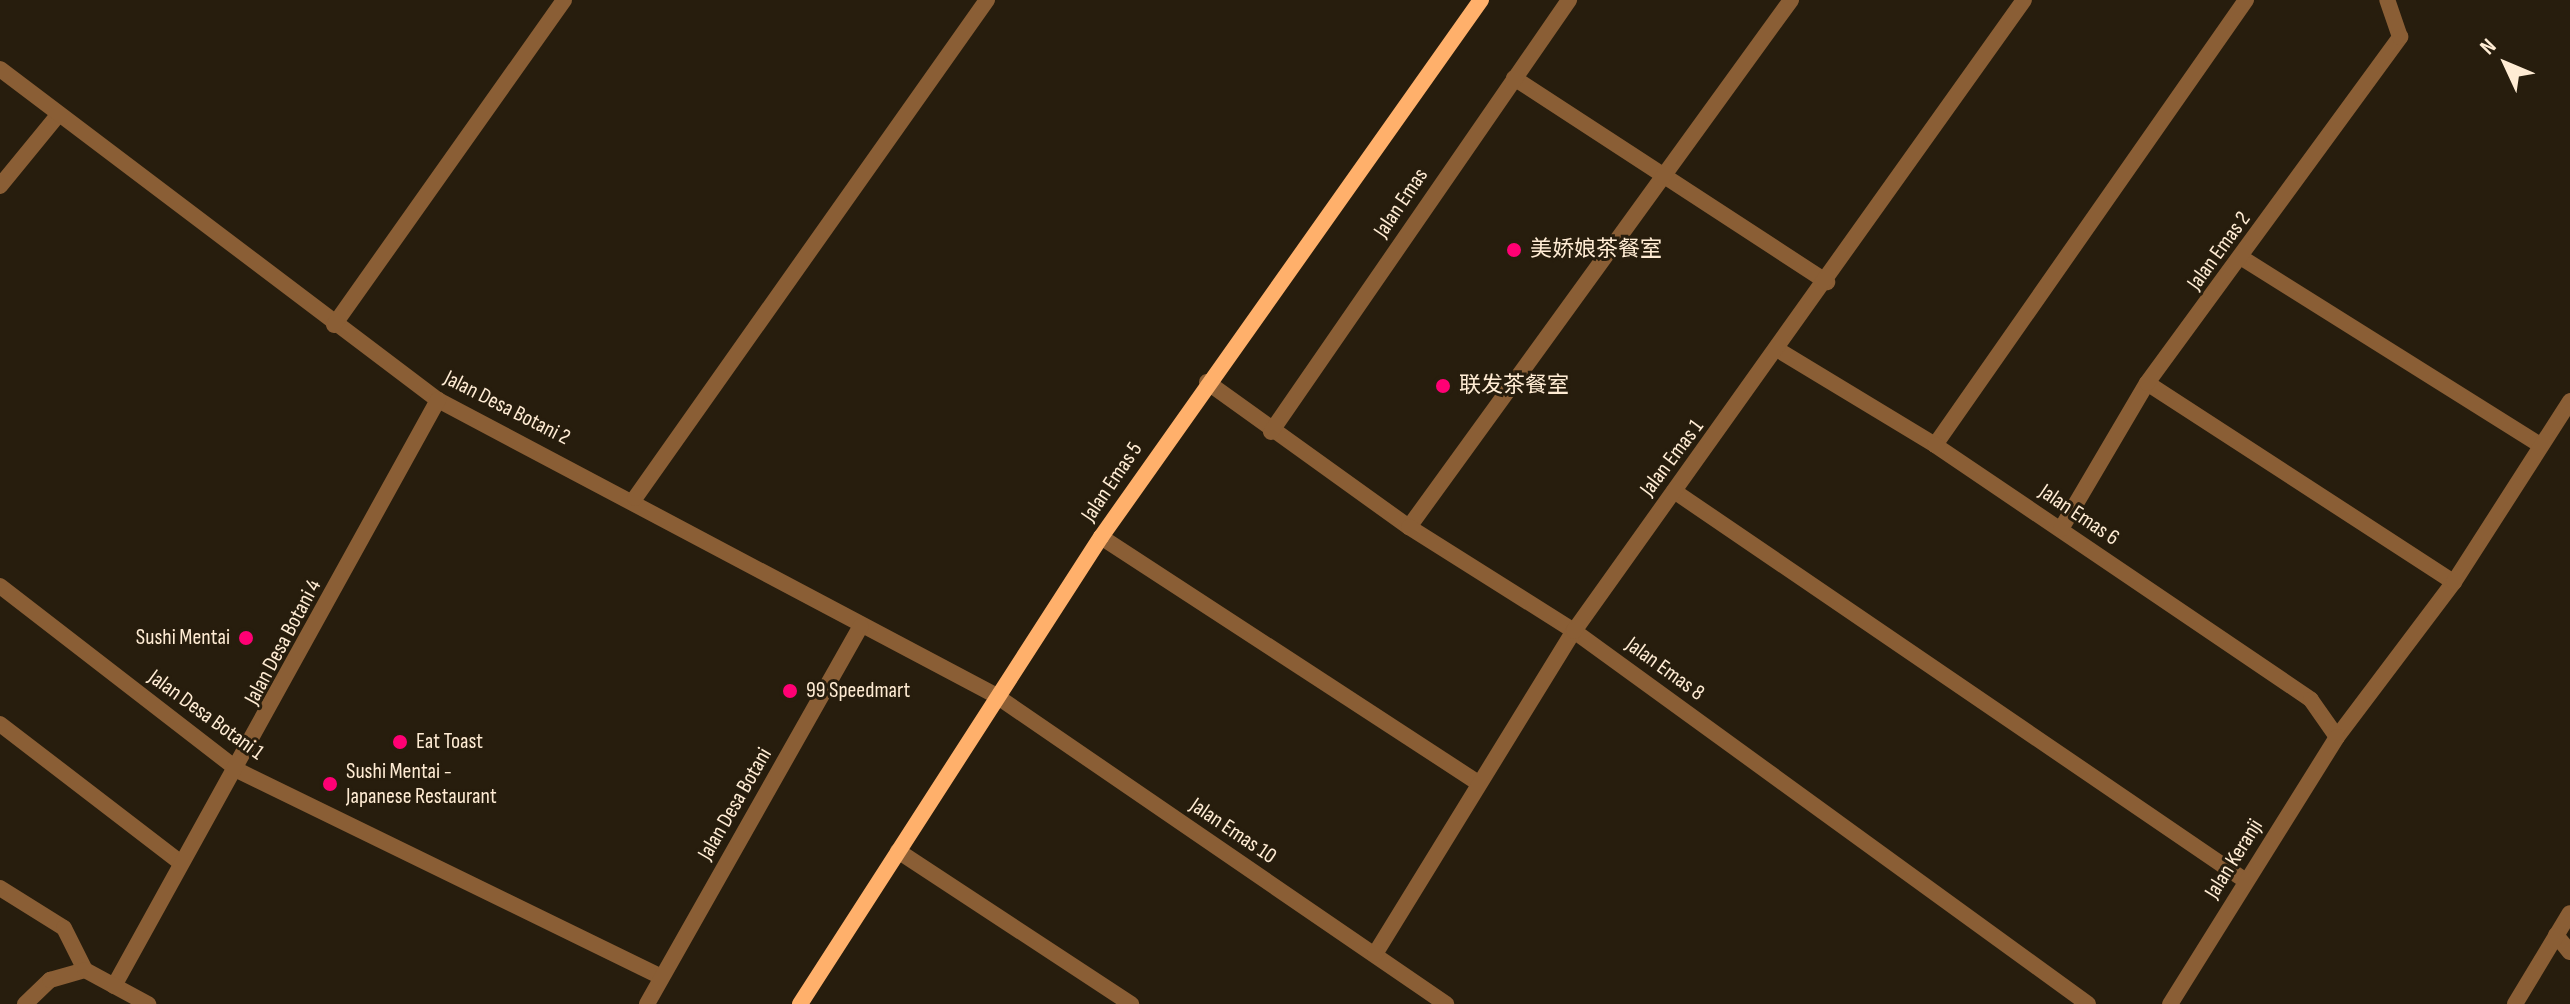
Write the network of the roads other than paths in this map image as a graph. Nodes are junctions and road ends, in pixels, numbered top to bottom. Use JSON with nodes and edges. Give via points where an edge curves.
{"nodes":[{"id":1,"x":564,"y":0,"type":"edge"},
{"id":2,"x":987,"y":0,"type":"edge"},
{"id":3,"x":1481,"y":0,"type":"edge"},
{"id":4,"x":1569,"y":0,"type":"edge"},
{"id":5,"x":1791,"y":0,"type":"edge"},
{"id":6,"x":2024,"y":0,"type":"edge"},
{"id":7,"x":2246,"y":0,"type":"edge"},
{"id":8,"x":2387,"y":0,"type":"edge"},
{"id":9,"x":0,"y":69,"type":"edge"},
{"id":10,"x":1514,"y":78,"type":"junction"},
{"id":11,"x":59,"y":114,"type":"junction"},
{"id":12,"x":1662,"y":181,"type":"junction"},
{"id":13,"x":0,"y":186,"type":"edge"},
{"id":14,"x":2242,"y":258,"type":"junction"},
{"id":15,"x":1827,"y":282,"type":"junction"},
{"id":16,"x":334,"y":325,"type":"junction"},
{"id":17,"x":1780,"y":351,"type":"junction"},
{"id":18,"x":1207,"y":382,"type":"junction"},
{"id":19,"x":2147,"y":383,"type":"junction"},
{"id":20,"x":438,"y":400,"type":"junction"},
{"id":21,"x":2570,"y":401,"type":"edge"},
{"id":22,"x":1271,"y":432,"type":"junction"},
{"id":23,"x":1935,"y":445,"type":"junction"},
{"id":24,"x":2540,"y":445,"type":"junction"},
{"id":25,"x":1674,"y":491,"type":"junction"},
{"id":26,"x":635,"y":498,"type":"junction"},
{"id":27,"x":1409,"y":527,"type":"junction"},
{"id":28,"x":2061,"y":529,"type":"junction"},
{"id":29,"x":1101,"y":537,"type":"junction"},
{"id":30,"x":2454,"y":582,"type":"junction"},
{"id":31,"x":0,"y":586,"type":"edge"},
{"id":32,"x":861,"y":626,"type":"junction"},
{"id":33,"x":1574,"y":631,"type":"junction"},
{"id":34,"x":995,"y":695,"type":"junction"},
{"id":35,"x":0,"y":724,"type":"edge"},
{"id":36,"x":2337,"y":737,"type":"junction"},
{"id":37,"x":239,"y":771,"type":"junction"},
{"id":38,"x":1477,"y":782,"type":"junction"},
{"id":39,"x":898,"y":851,"type":"junction"},
{"id":40,"x":181,"y":863,"type":"junction"},
{"id":41,"x":2246,"y":881,"type":"junction"},
{"id":42,"x":0,"y":888,"type":"edge"},
{"id":43,"x":2570,"y":913,"type":"edge"},
{"id":44,"x":2556,"y":935,"type":"junction"},
{"id":45,"x":2570,"y":952,"type":"edge"},
{"id":46,"x":1375,"y":954,"type":"junction"},
{"id":47,"x":85,"y":970,"type":"junction"},
{"id":48,"x":662,"y":977,"type":"junction"},
{"id":49,"x":114,"y":986,"type":"junction"},
{"id":50,"x":25,"y":1004,"type":"edge"},
{"id":51,"x":148,"y":1004,"type":"edge"},
{"id":52,"x":647,"y":1004,"type":"edge"},
{"id":53,"x":800,"y":1004,"type":"edge"},
{"id":54,"x":1131,"y":1004,"type":"edge"},
{"id":55,"x":1446,"y":1004,"type":"edge"},
{"id":56,"x":2088,"y":1004,"type":"edge"},
{"id":57,"x":2170,"y":1004,"type":"edge"},
{"id":58,"x":2515,"y":1004,"type":"edge"}],
"edges":[{"from":1,"to":16,"type":"street"},
{"from":2,"to":26,"type":"street"},
{"from":3,"to":18,"type":"street","name":"Jalan Emas 5"},
{"from":4,"to":10,"type":"street","name":"Jalan Emas"},
{"from":5,"to":12,"type":"street"},
{"from":6,"to":15,"type":"street","name":"Jalan Emas 1"},
{"from":7,"to":23,"type":"street"},
{"from":8,"to":14,"type":"street","name":"Jalan Emas 2","via":[[2400,37]]},
{"from":9,"to":11,"type":"street","name":"Jalan Desa Botani 2"},
{"from":10,"to":12,"type":"street"},
{"from":10,"to":22,"type":"street","name":"Jalan Emas"},
{"from":11,"to":13,"type":"street"},
{"from":11,"to":16,"type":"street","name":"Jalan Desa Botani 2"},
{"from":12,"to":15,"type":"street"},
{"from":12,"to":27,"type":"street"},
{"from":14,"to":19,"type":"street","name":"Jalan Emas 2"},
{"from":14,"to":24,"type":"street"},
{"from":15,"to":17,"type":"street","name":"Jalan Emas 1"},
{"from":16,"to":20,"type":"street","name":"Jalan Desa Botani 2"},
{"from":17,"to":23,"type":"street","name":"Jalan Emas 6"},
{"from":17,"to":25,"type":"street","name":"Jalan Emas 1"},
{"from":18,"to":22,"type":"street","name":"Jalan Emas 8"},
{"from":18,"to":29,"type":"street","name":"Jalan Emas 5"},
{"from":19,"to":28,"type":"street","name":"Jalan Emas 2"},
{"from":19,"to":30,"type":"street"},
{"from":20,"to":26,"type":"street","name":"Jalan Desa Botani 2"},
{"from":20,"to":37,"type":"street","name":"Jalan Desa Botani 4"},
{"from":21,"to":24,"type":"street","name":"Jalan Keranji"},
{"from":22,"to":27,"type":"street","name":"Jalan Emas 8"},
{"from":23,"to":28,"type":"street","name":"Jalan Emas 6"},
{"from":24,"to":30,"type":"street","name":"Jalan Keranji"},
{"from":25,"to":33,"type":"street","name":"Jalan Emas 1"},
{"from":25,"to":41,"type":"street"},
{"from":26,"to":32,"type":"street","name":"Jalan Desa Botani 2"},
{"from":27,"to":33,"type":"street","name":"Jalan Emas 8"},
{"from":28,"to":36,"type":"street","name":"Jalan Emas 6","via":[[2311,700]]},
{"from":29,"to":34,"type":"street","name":"Jalan Emas 5"},
{"from":29,"to":38,"type":"street"},
{"from":30,"to":36,"type":"street","name":"Jalan Keranji"},
{"from":31,"to":37,"type":"street","name":"Jalan Desa Botani 1"},
{"from":32,"to":34,"type":"street","name":"Jalan Desa Botani 2"},
{"from":32,"to":48,"type":"street","name":"Jalan Desa Botani"},
{"from":33,"to":38,"type":"street","name":"Jalan Emas 1"},
{"from":33,"to":56,"type":"street","name":"Jalan Emas 8"},
{"from":34,"to":39,"type":"street","name":"Jalan Emas 5"},
{"from":34,"to":46,"type":"street","name":"Jalan Emas 10"},
{"from":35,"to":40,"type":"street"},
{"from":36,"to":41,"type":"street","name":"Jalan Keranji"},
{"from":37,"to":40,"type":"street","name":"Jalan Desa Botani 4"},
{"from":37,"to":48,"type":"street","name":"Jalan Desa Botani 1"},
{"from":38,"to":46,"type":"street","name":"Jalan Emas 1"},
{"from":39,"to":53,"type":"street","name":"Jalan Emas 5"},
{"from":39,"to":54,"type":"street"},
{"from":40,"to":49,"type":"street","name":"Jalan Desa Botani 4"},
{"from":41,"to":57,"type":"street","name":"Jalan Keranji"},
{"from":42,"to":47,"type":"street","via":[[64,928]]},
{"from":43,"to":44,"type":"street"},
{"from":44,"to":45,"type":"street"},
{"from":44,"to":58,"type":"street"},
{"from":46,"to":55,"type":"street","name":"Jalan Emas 10"},
{"from":47,"to":49,"type":"street"},
{"from":47,"to":50,"type":"street","via":[[50,980]]},
{"from":48,"to":52,"type":"street","name":"Jalan Desa Botani"},
{"from":49,"to":51,"type":"street"}]}
